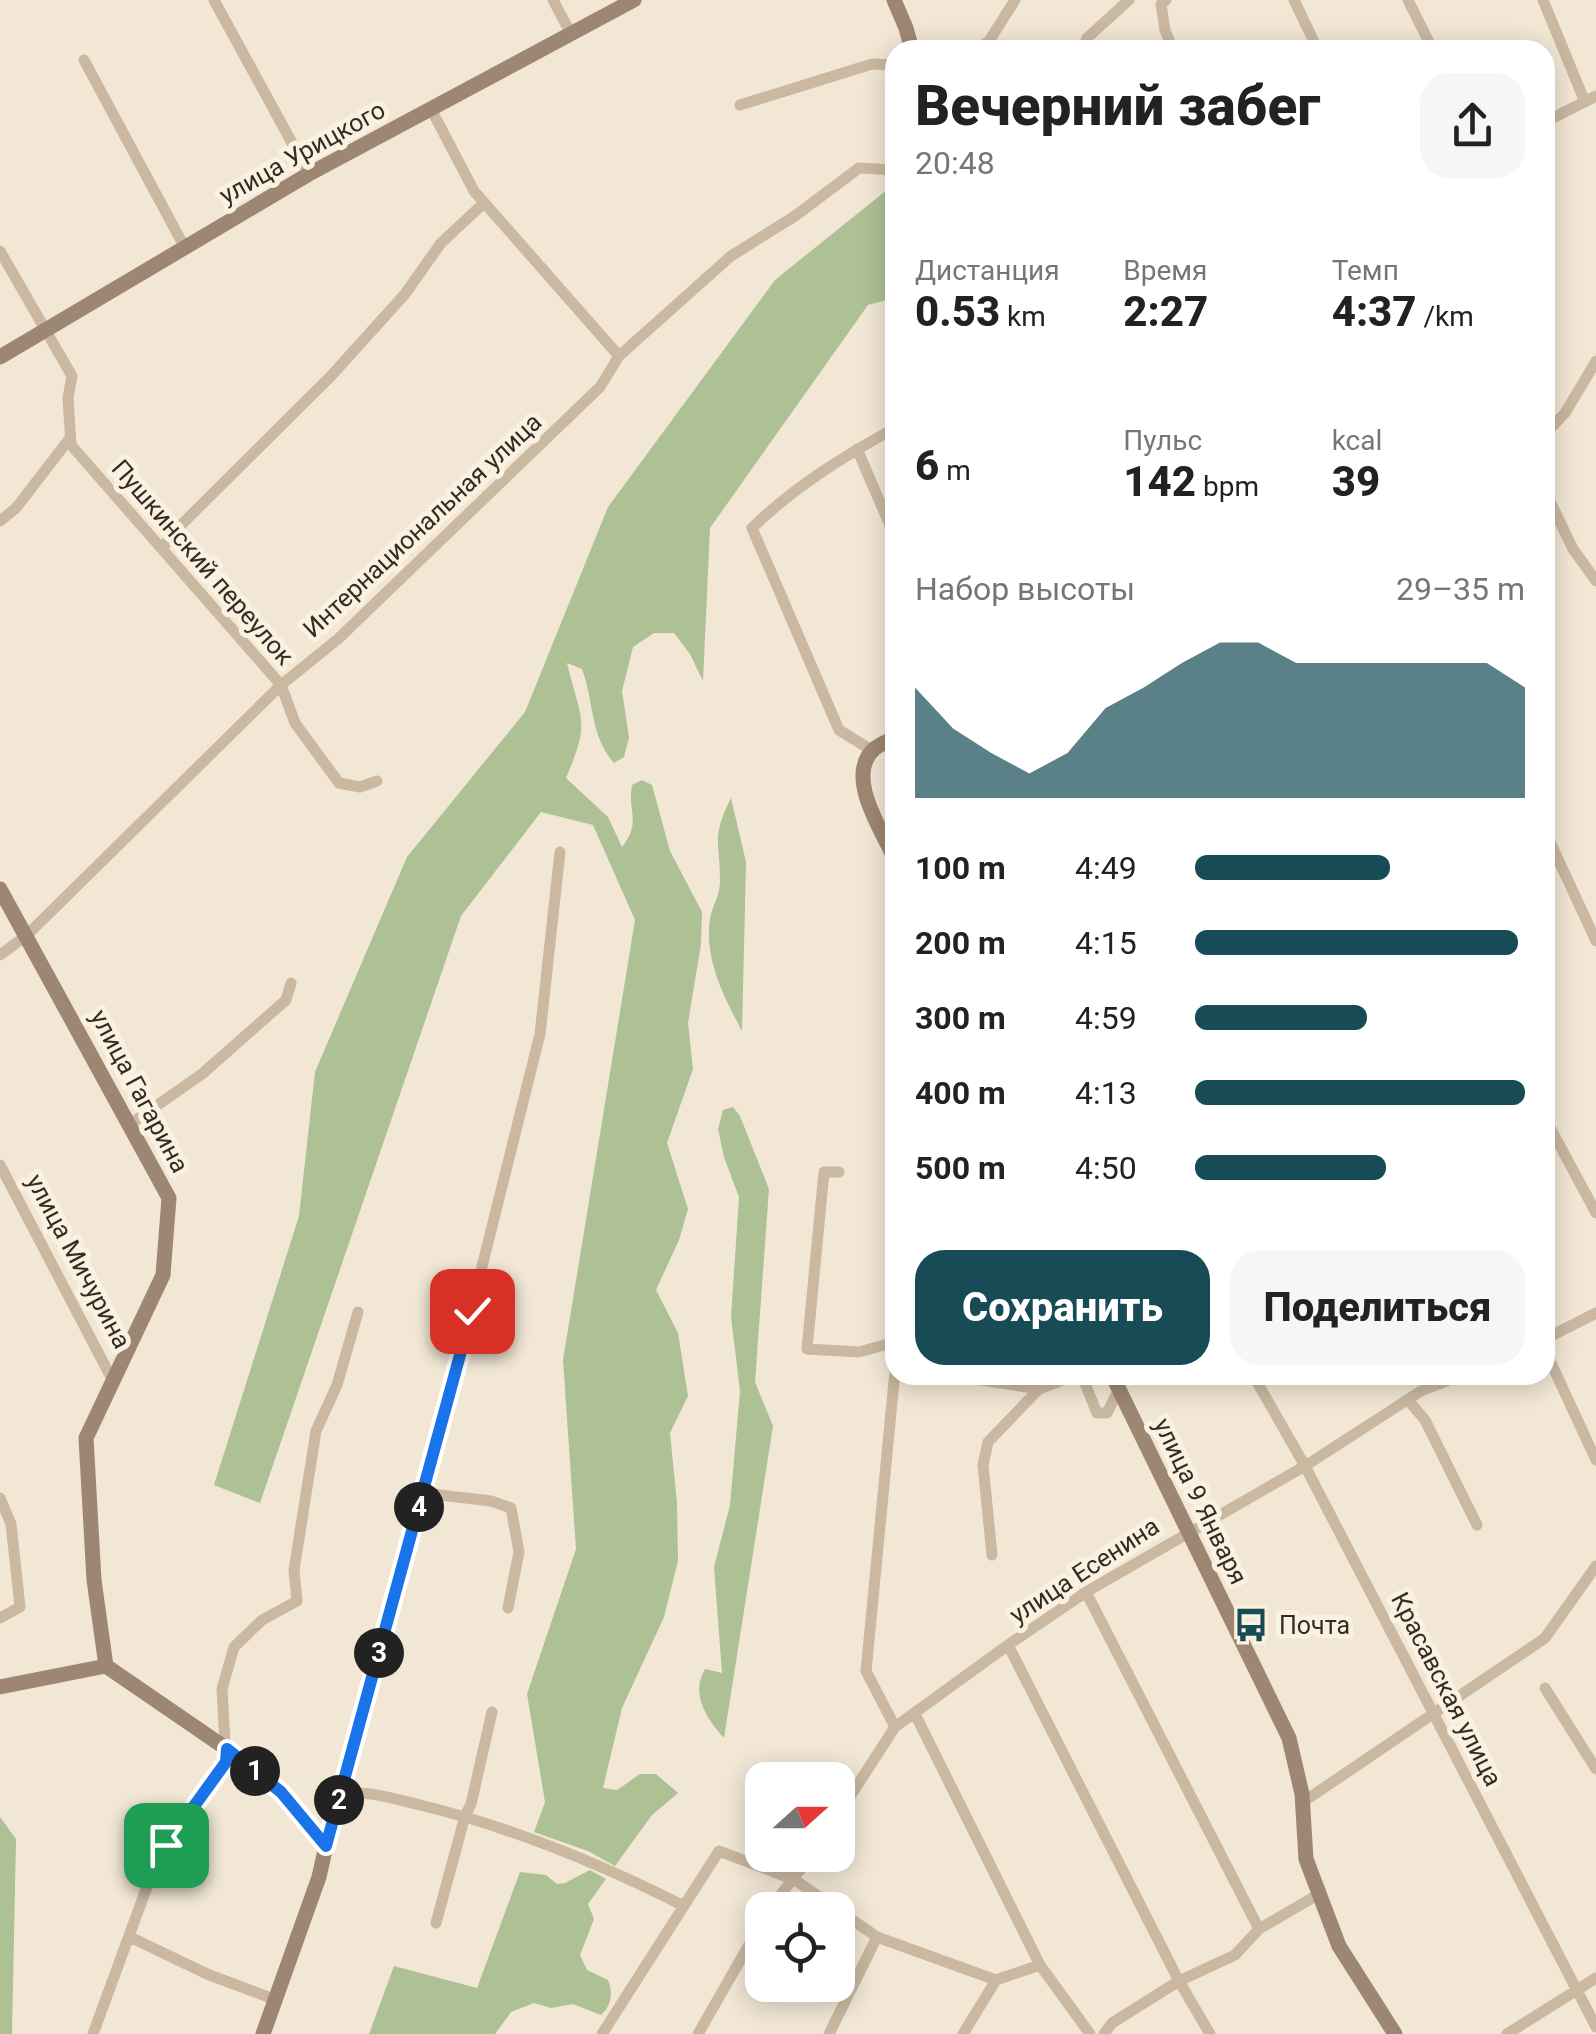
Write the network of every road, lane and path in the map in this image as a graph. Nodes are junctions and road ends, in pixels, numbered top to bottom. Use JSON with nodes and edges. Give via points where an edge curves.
{"nodes":[{"id":1,"x":214,"y":0,"type":"edge"},
{"id":2,"x":552,"y":0,"type":"edge"},
{"id":3,"x":634,"y":0,"type":"edge"},
{"id":4,"x":894,"y":0,"type":"edge"},
{"id":5,"x":1015,"y":0,"type":"edge"},
{"id":6,"x":1129,"y":0,"type":"edge"},
{"id":7,"x":1166,"y":0,"type":"edge"},
{"id":8,"x":1294,"y":0,"type":"edge"},
{"id":9,"x":1408,"y":0,"type":"edge"},
{"id":10,"x":1543,"y":0,"type":"edge"},
{"id":11,"x":571,"y":34,"type":"junction"},
{"id":12,"x":909,"y":40,"type":"edge"},
{"id":13,"x":989,"y":40,"type":"edge"},
{"id":14,"x":1086,"y":40,"type":"edge"},
{"id":15,"x":1170,"y":40,"type":"edge"},
{"id":16,"x":1313,"y":40,"type":"edge"},
{"id":17,"x":1428,"y":40,"type":"edge"},
{"id":18,"x":84,"y":60,"type":"dead end"},
{"id":19,"x":885,"y":65,"type":"edge"},
{"id":20,"x":1591,"y":99,"type":"edge"},
{"id":21,"x":740,"y":106,"type":"dead end"},
{"id":22,"x":432,"y":109,"type":"junction"},
{"id":23,"x":1555,"y":117,"type":"edge"},
{"id":24,"x":885,"y":169,"type":"edge"},
{"id":25,"x":309,"y":174,"type":"junction"},
{"id":26,"x":484,"y":202,"type":"junction"},
{"id":27,"x":185,"y":248,"type":"junction"},
{"id":28,"x":0,"y":251,"type":"edge"},
{"id":29,"x":44,"y":331,"type":"junction"},
{"id":30,"x":619,"y":356,"type":"junction"},
{"id":31,"x":0,"y":357,"type":"edge"},
{"id":32,"x":1596,"y":361,"type":"edge"},
{"id":33,"x":1555,"y":423,"type":"edge"},
{"id":34,"x":885,"y":434,"type":"edge"},
{"id":35,"x":70,"y":438,"type":"junction"},
{"id":36,"x":858,"y":449,"type":"junction"},
{"id":37,"x":1555,"y":512,"type":"edge"},
{"id":38,"x":885,"y":513,"type":"edge"},
{"id":39,"x":0,"y":520,"type":"edge"},
{"id":40,"x":162,"y":549,"type":"junction"},
{"id":41,"x":1596,"y":581,"type":"edge"},
{"id":42,"x":281,"y":685,"type":"junction"},
{"id":43,"x":885,"y":742,"type":"edge"},
{"id":44,"x":873,"y":750,"type":"junction"},
{"id":45,"x":376,"y":781,"type":"dead end"},
{"id":46,"x":885,"y":837,"type":"edge"},
{"id":47,"x":560,"y":852,"type":"dead end"},
{"id":48,"x":1555,"y":853,"type":"edge"},
{"id":49,"x":0,"y":889,"type":"edge"},
{"id":50,"x":27,"y":936,"type":"junction"},
{"id":51,"x":1596,"y":941,"type":"edge"},
{"id":52,"x":0,"y":956,"type":"edge"},
{"id":53,"x":292,"y":983,"type":"dead end"},
{"id":54,"x":129,"y":1125,"type":"junction"},
{"id":55,"x":1555,"y":1137,"type":"edge"},
{"id":56,"x":0,"y":1165,"type":"edge"},
{"id":57,"x":839,"y":1172,"type":"dead end"},
{"id":58,"x":1596,"y":1213,"type":"edge"},
{"id":59,"x":358,"y":1312,"type":"dead end"},
{"id":60,"x":1596,"y":1313,"type":"edge"},
{"id":61,"x":1555,"y":1334,"type":"edge"},
{"id":62,"x":885,"y":1345,"type":"edge"},
{"id":63,"x":1555,"y":1372,"type":"edge"},
{"id":64,"x":114,"y":1381,"type":"junction"},
{"id":65,"x":894,"y":1385,"type":"edge"},
{"id":66,"x":1013,"y":1385,"type":"edge"},
{"id":67,"x":1050,"y":1385,"type":"edge"},
{"id":68,"x":1086,"y":1385,"type":"edge"},
{"id":69,"x":1115,"y":1385,"type":"edge"},
{"id":70,"x":1117,"y":1385,"type":"edge"},
{"id":71,"x":1259,"y":1385,"type":"edge"},
{"id":72,"x":1419,"y":1385,"type":"edge"},
{"id":73,"x":1437,"y":1385,"type":"edge"},
{"id":74,"x":1039,"y":1389,"type":"junction"},
{"id":75,"x":1422,"y":1391,"type":"junction"},
{"id":76,"x":1408,"y":1400,"type":"junction"},
{"id":77,"x":1596,"y":1460,"type":"edge"},
{"id":78,"x":1304,"y":1466,"type":"junction"},
{"id":79,"x":423,"y":1492,"type":"junction"},
{"id":80,"x":0,"y":1498,"type":"edge"},
{"id":81,"x":1477,"y":1525,"type":"dead end"},
{"id":82,"x":1188,"y":1531,"type":"junction"},
{"id":83,"x":992,"y":1555,"type":"dead end"},
{"id":84,"x":1596,"y":1566,"type":"edge"},
{"id":85,"x":1086,"y":1592,"type":"junction"},
{"id":86,"x":508,"y":1608,"type":"dead end"},
{"id":87,"x":0,"y":1618,"type":"edge"},
{"id":88,"x":1008,"y":1645,"type":"junction"},
{"id":89,"x":106,"y":1666,"type":"junction"},
{"id":90,"x":0,"y":1687,"type":"edge"},
{"id":91,"x":1546,"y":1688,"type":"dead end"},
{"id":92,"x":492,"y":1712,"type":"dead end"},
{"id":93,"x":1434,"y":1713,"type":"junction"},
{"id":94,"x":915,"y":1714,"type":"junction"},
{"id":95,"x":895,"y":1727,"type":"junction"},
{"id":96,"x":227,"y":1749,"type":"junction"},
{"id":97,"x":1596,"y":1769,"type":"edge"},
{"id":98,"x":855,"y":1789,"type":"edge"},
{"id":99,"x":340,"y":1794,"type":"junction"},
{"id":100,"x":1303,"y":1802,"type":"junction"},
{"id":101,"x":465,"y":1816,"type":"junction"},
{"id":102,"x":326,"y":1846,"type":"junction"},
{"id":103,"x":800,"y":1872,"type":"edge"},
{"id":104,"x":795,"y":1880,"type":"junction"},
{"id":105,"x":781,"y":1892,"type":"edge"},
{"id":106,"x":1319,"y":1894,"type":"junction"},
{"id":107,"x":682,"y":1906,"type":"junction"},
{"id":108,"x":436,"y":1924,"type":"dead end"},
{"id":109,"x":1258,"y":1929,"type":"junction"},
{"id":110,"x":130,"y":1936,"type":"junction"},
{"id":111,"x":877,"y":1937,"type":"junction"},
{"id":112,"x":745,"y":1952,"type":"edge"},
{"id":113,"x":1040,"y":1966,"type":"junction"},
{"id":114,"x":1596,"y":1978,"type":"edge"},
{"id":115,"x":996,"y":1980,"type":"junction"},
{"id":116,"x":1179,"y":1981,"type":"junction"},
{"id":117,"x":1576,"y":1992,"type":"junction"},
{"id":118,"x":276,"y":2000,"type":"junction"},
{"id":119,"x":1596,"y":2026,"type":"edge"},
{"id":120,"x":93,"y":2034,"type":"edge"},
{"id":121,"x":263,"y":2034,"type":"edge"},
{"id":122,"x":602,"y":2034,"type":"edge"},
{"id":123,"x":698,"y":2034,"type":"edge"},
{"id":124,"x":828,"y":2034,"type":"edge"},
{"id":125,"x":963,"y":2034,"type":"edge"},
{"id":126,"x":1090,"y":2034,"type":"edge"},
{"id":127,"x":1104,"y":2034,"type":"edge"},
{"id":128,"x":1210,"y":2034,"type":"edge"},
{"id":129,"x":1395,"y":2034,"type":"edge"},
{"id":130,"x":1507,"y":2034,"type":"edge"}],
"edges":[{"from":1,"to":25,"type":"street"},
{"from":2,"to":11,"type":"street"},
{"from":3,"to":11,"type":"street","name":"улица Урицкого"},
{"from":4,"to":12,"type":"street"},
{"from":5,"to":13,"type":"street"},
{"from":6,"to":14,"type":"street"},
{"from":7,"to":15,"type":"street","via":[[1162,17]]},
{"from":8,"to":16,"type":"street"},
{"from":9,"to":17,"type":"street"},
{"from":10,"to":20,"type":"street"},
{"from":11,"to":22,"type":"street","name":"улица Урицкого"},
{"from":18,"to":27,"type":"street"},
{"from":19,"to":21,"type":"street"},
{"from":20,"to":23,"type":"street"},
{"from":22,"to":25,"type":"street","name":"улица Урицкого"},
{"from":22,"to":26,"type":"street"},
{"from":24,"to":30,"type":"street","name":"Интернациональная улица","via":[[859,168],[731,256]]},
{"from":25,"to":27,"type":"street","name":"улица Урицкого"},
{"from":26,"to":30,"type":"street"},
{"from":26,"to":40,"type":"street","via":[[331,376]]},
{"from":27,"to":29,"type":"street","name":"улица Урицкого"},
{"from":28,"to":29,"type":"street"},
{"from":29,"to":31,"type":"street","name":"улица Урицкого"},
{"from":29,"to":35,"type":"street","via":[[72,376]]},
{"from":30,"to":42,"type":"street","name":"Интернациональная улица","via":[[600,387],[338,639]]},
{"from":32,"to":33,"type":"street"},
{"from":34,"to":36,"type":"street"},
{"from":35,"to":39,"type":"street"},
{"from":35,"to":40,"type":"street","name":"Пушкинский переулок"},
{"from":36,"to":38,"type":"street"},
{"from":36,"to":44,"type":"street","via":[[752,528],[839,730]]},
{"from":37,"to":41,"type":"street"},
{"from":40,"to":42,"type":"street","name":"Пушкинский переулок"},
{"from":42,"to":45,"type":"street","name":"Пушкинский переулок","via":[[295,722],[339,783],[360,787]]},
{"from":42,"to":50,"type":"street","name":"Интернациональная улица"},
{"from":43,"to":44,"type":"street"},
{"from":44,"to":46,"type":"street","via":[[862,785]]},
{"from":47,"to":79,"type":"street","via":[[540,1034]]},
{"from":48,"to":51,"type":"street"},
{"from":49,"to":50,"type":"street","name":"улица Гагарина"},
{"from":50,"to":52,"type":"street","name":"Интернациональная улица"},
{"from":50,"to":54,"type":"street","name":"улица Гагарина"},
{"from":53,"to":54,"type":"street","via":[[286,1000],[202,1074]]},
{"from":54,"to":64,"type":"street","name":"улица Гагарина","via":[[169,1198],[163,1276]]},
{"from":55,"to":58,"type":"street"},
{"from":56,"to":64,"type":"street","name":"улица Мичурина"},
{"from":57,"to":62,"type":"street","via":[[824,1172],[807,1349],[859,1352]]},
{"from":59,"to":96,"type":"street","via":[[316,1430],[294,1570],[297,1601],[262,1620],[234,1647],[222,1689]]},
{"from":60,"to":61,"type":"street"},
{"from":63,"to":77,"type":"street"},
{"from":64,"to":89,"type":"street","name":"улица Гагарина","via":[[86,1438]]},
{"from":65,"to":95,"type":"street","via":[[866,1671]]},
{"from":66,"to":74,"type":"street"},
{"from":67,"to":74,"type":"street"},
{"from":68,"to":69,"type":"street","via":[[1096,1412],[1107,1413]]},
{"from":70,"to":82,"type":"street","name":"улица 9 Января"},
{"from":71,"to":78,"type":"street","name":"Красавская улица"},
{"from":72,"to":75,"type":"street"},
{"from":73,"to":75,"type":"street","name":"улица Есенина"},
{"from":74,"to":83,"type":"street","via":[[988,1442],[983,1465]]},
{"from":75,"to":76,"type":"street","name":"улица Есенина"},
{"from":76,"to":78,"type":"street","name":"улица Есенина"},
{"from":76,"to":81,"type":"street","via":[[1425,1420]]},
{"from":78,"to":82,"type":"street","name":"улица Есенина"},
{"from":78,"to":93,"type":"street","name":"Красавская улица"},
{"from":79,"to":86,"type":"street","via":[[511,1508],[519,1552]]},
{"from":79,"to":99,"type":"street"},
{"from":80,"to":87,"type":"street","via":[[11,1524],[20,1607]]},
{"from":82,"to":85,"type":"street","name":"улица Есенина"},
{"from":82,"to":100,"type":"street","name":"улица 9 Января","via":[[1289,1738]]},
{"from":84,"to":93,"type":"street","via":[[1546,1638]]},
{"from":85,"to":88,"type":"street","name":"улица Есенина"},
{"from":85,"to":109,"type":"street"},
{"from":88,"to":94,"type":"street","name":"улица Есенина"},
{"from":88,"to":116,"type":"street"},
{"from":89,"to":90,"type":"street"},
{"from":89,"to":96,"type":"street"},
{"from":91,"to":97,"type":"street"},
{"from":92,"to":101,"type":"street"},
{"from":93,"to":100,"type":"street"},
{"from":93,"to":117,"type":"street","name":"Красавская улица"},
{"from":94,"to":95,"type":"street","name":"улица Есенина"},
{"from":94,"to":113,"type":"street"},
{"from":95,"to":98,"type":"street"},
{"from":96,"to":102,"type":"street","via":[[281,1792]]},
{"from":96,"to":110,"type":"street","via":[[226,1762],[155,1865]]},
{"from":99,"to":101,"type":"street","via":[[371,1794]]},
{"from":99,"to":102,"type":"street"},
{"from":100,"to":106,"type":"street","name":"улица 9 Января","via":[[1306,1859]]},
{"from":101,"to":107,"type":"street","via":[[589,1860]]},
{"from":101,"to":108,"type":"street"},
{"from":102,"to":118,"type":"street"},
{"from":103,"to":104,"type":"street"},
{"from":104,"to":105,"type":"street"},
{"from":104,"to":107,"type":"street","via":[[718,1851]]},
{"from":104,"to":111,"type":"street"},
{"from":106,"to":109,"type":"street"},
{"from":106,"to":129,"type":"street","name":"улица 9 Января","via":[[1339,1946]]},
{"from":107,"to":122,"type":"street"},
{"from":109,"to":116,"type":"street","via":[[1235,1955]]},
{"from":110,"to":118,"type":"street"},
{"from":110,"to":120,"type":"street"},
{"from":111,"to":115,"type":"street"},
{"from":111,"to":124,"type":"street"},
{"from":112,"to":123,"type":"street"},
{"from":113,"to":115,"type":"street"},
{"from":113,"to":126,"type":"street"},
{"from":114,"to":117,"type":"street"},
{"from":115,"to":125,"type":"street"},
{"from":116,"to":127,"type":"street","via":[[1112,2022]]},
{"from":116,"to":128,"type":"street"},
{"from":117,"to":119,"type":"street","name":"Красавская улица"},
{"from":117,"to":130,"type":"street"},
{"from":118,"to":121,"type":"street"}]}
